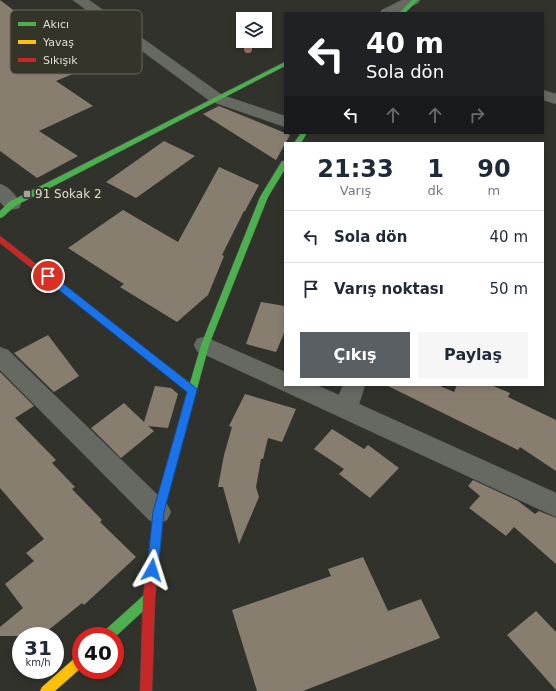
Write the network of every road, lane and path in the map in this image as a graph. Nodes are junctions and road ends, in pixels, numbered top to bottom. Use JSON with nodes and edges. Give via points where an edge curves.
{"nodes":[{"id":1,"x":80,"y":0,"type":"edge"},
{"id":2,"x":414,"y":0,"type":"edge"},
{"id":3,"x":94,"y":10,"type":"edge"},
{"id":4,"x":389,"y":12,"type":"edge"},
{"id":5,"x":403,"y":12,"type":"edge"},
{"id":6,"x":142,"y":45,"type":"edge"},
{"id":7,"x":284,"y":64,"type":"edge"},
{"id":8,"x":544,"y":95,"type":"edge"},
{"id":9,"x":216,"y":98,"type":"junction"},
{"id":10,"x":556,"y":99,"type":"edge"},
{"id":11,"x":284,"y":122,"type":"edge"},
{"id":12,"x":284,"y":165,"type":"edge"},
{"id":13,"x":0,"y":190,"type":"edge"},
{"id":14,"x":6,"y":210,"type":"edge"},
{"id":15,"x":0,"y":239,"type":"edge"},
{"id":16,"x":205,"y":345,"type":"junction"},
{"id":17,"x":0,"y":356,"type":"edge"},
{"id":18,"x":284,"y":382,"type":"edge"},
{"id":19,"x":295,"y":386,"type":"edge"},
{"id":20,"x":354,"y":386,"type":"edge"},
{"id":21,"x":192,"y":390,"type":"junction"},
{"id":22,"x":345,"y":409,"type":"junction"},
{"id":23,"x":556,"y":505,"type":"edge"},
{"id":24,"x":158,"y":512,"type":"junction"},
{"id":25,"x":149,"y":598,"type":"junction"},
{"id":26,"x":117,"y":627,"type":"edge"},
{"id":27,"x":72,"y":668,"type":"edge"},
{"id":28,"x":46,"y":691,"type":"edge"},
{"id":29,"x":146,"y":691,"type":"edge"}],
"edges":[{"from":1,"to":3,"type":"street"},
{"from":2,"to":4,"type":"street"},
{"from":2,"to":5,"type":"street"},
{"from":6,"to":9,"type":"street"},
{"from":7,"to":9,"type":"street"},
{"from":8,"to":10,"type":"street"},
{"from":9,"to":11,"type":"street"},
{"from":9,"to":14,"type":"street"},
{"from":12,"to":16,"type":"street","via":[[264,197]]},
{"from":13,"to":14,"type":"street"},
{"from":15,"to":21,"type":"street"},
{"from":16,"to":18,"type":"street"},
{"from":16,"to":21,"type":"street"},
{"from":17,"to":24,"type":"street"},
{"from":19,"to":22,"type":"street"},
{"from":20,"to":22,"type":"street"},
{"from":21,"to":24,"type":"street"},
{"from":22,"to":23,"type":"street"},
{"from":24,"to":25,"type":"street"},
{"from":25,"to":26,"type":"street"},
{"from":25,"to":29,"type":"street"},
{"from":27,"to":28,"type":"street"}]}
